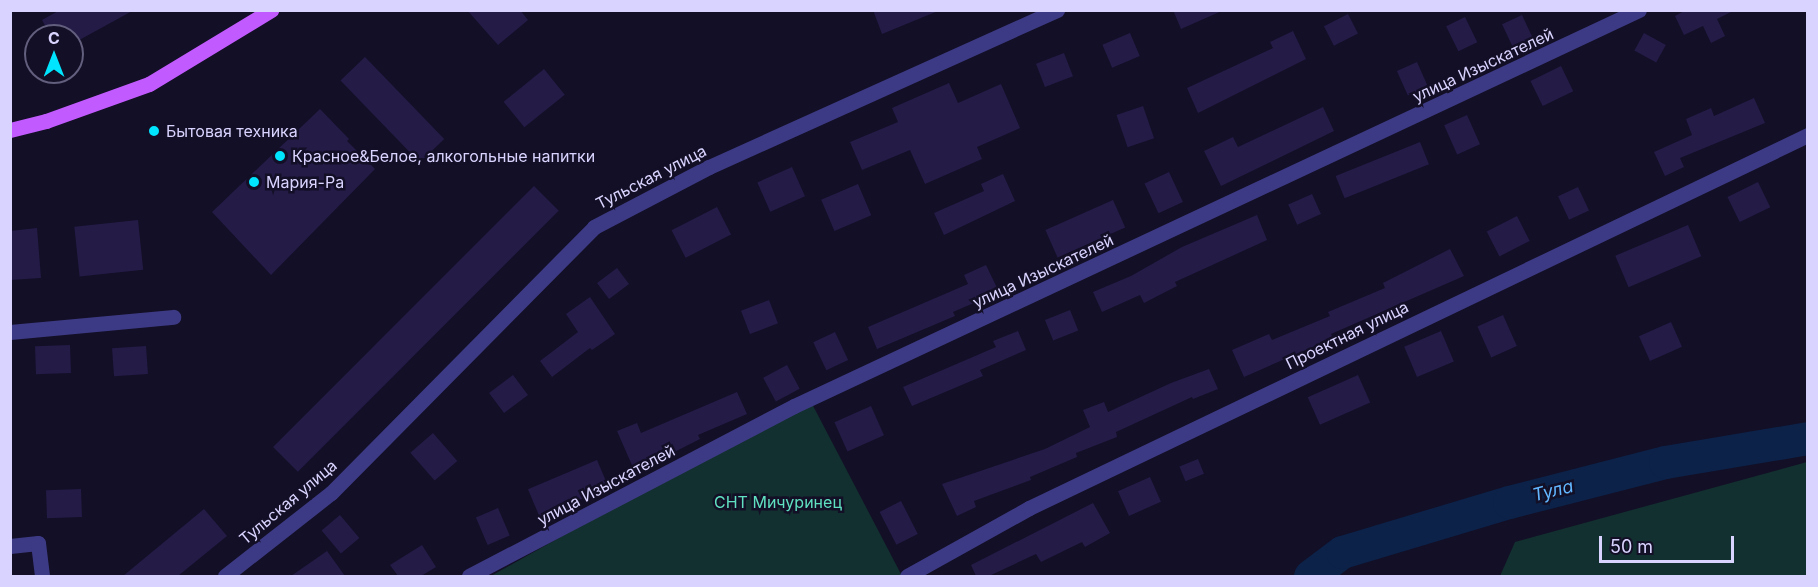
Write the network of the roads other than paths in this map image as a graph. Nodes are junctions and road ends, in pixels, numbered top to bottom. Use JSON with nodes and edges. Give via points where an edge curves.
{"nodes":[{"id":1,"x":272,"y":10,"type":"edge"},
{"id":2,"x":1057,"y":10,"type":"edge"},
{"id":3,"x":1639,"y":10,"type":"edge"},
{"id":4,"x":10,"y":130,"type":"edge"},
{"id":5,"x":1808,"y":135,"type":"edge"},
{"id":6,"x":173,"y":317,"type":"dead end"},
{"id":7,"x":10,"y":332,"type":"edge"},
{"id":8,"x":10,"y":546,"type":"edge"},
{"id":9,"x":42,"y":576,"type":"edge"},
{"id":10,"x":225,"y":576,"type":"edge"},
{"id":11,"x":469,"y":576,"type":"edge"},
{"id":12,"x":907,"y":576,"type":"edge"}],
"edges":[{"from":1,"to":4,"type":"main road","via":[[149,84]]},
{"from":2,"to":10,"type":"street","name":"Тульская улица","via":[[709,167],[594,227],[332,493]]},
{"from":3,"to":11,"type":"street","name":"улица Изыскателей","via":[[795,406]]},
{"from":5,"to":12,"type":"street","name":"Проектная улица","via":[[1040,503]]},
{"from":6,"to":7,"type":"street"},
{"from":8,"to":9,"type":"street","via":[[38,543]]}]}
